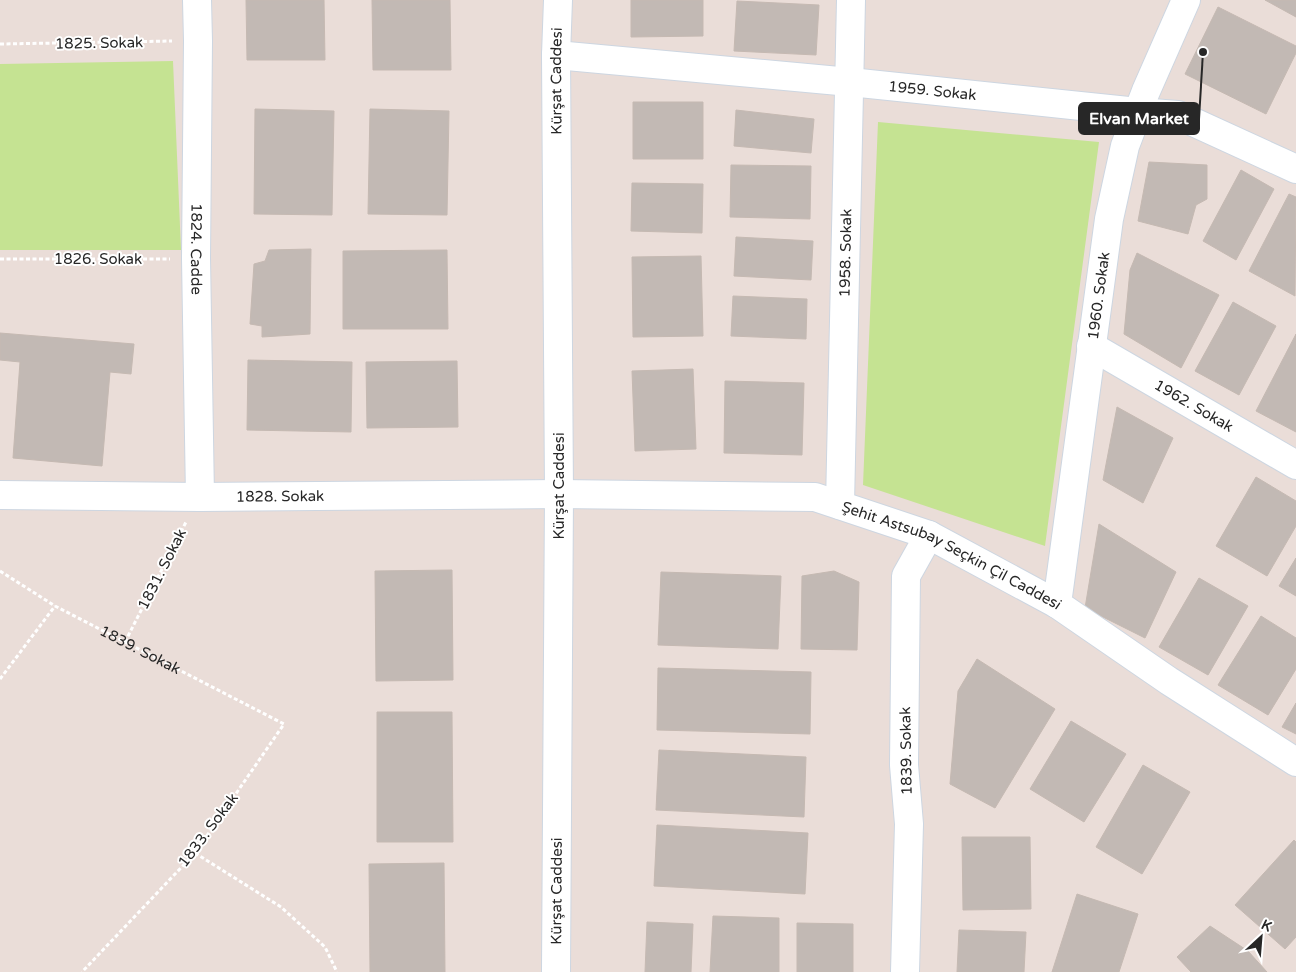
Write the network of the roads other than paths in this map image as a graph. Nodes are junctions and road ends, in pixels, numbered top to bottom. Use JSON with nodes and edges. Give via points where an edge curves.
{"nodes":[{"id":1,"x":197,"y":0,"type":"edge"},
{"id":2,"x":558,"y":0,"type":"edge"},
{"id":3,"x":852,"y":0,"type":"edge"},
{"id":4,"x":1186,"y":0,"type":"edge"},
{"id":5,"x":556,"y":55,"type":"junction"},
{"id":6,"x":850,"y":82,"type":"junction"},
{"id":7,"x":1138,"y":112,"type":"junction"},
{"id":8,"x":1296,"y":169,"type":"edge"},
{"id":9,"x":1091,"y":346,"type":"junction"},
{"id":10,"x":1296,"y":465,"type":"edge"},
{"id":11,"x":560,"y":494,"type":"junction"},
{"id":12,"x":0,"y":495,"type":"edge"},
{"id":13,"x":200,"y":497,"type":"junction"},
{"id":14,"x":840,"y":505,"type":"junction"},
{"id":15,"x":929,"y":535,"type":"junction"},
{"id":16,"x":1057,"y":604,"type":"junction"},
{"id":17,"x":1296,"y":762,"type":"edge"},
{"id":18,"x":556,"y":972,"type":"edge"},
{"id":19,"x":905,"y":972,"type":"edge"}],
"edges":[{"from":1,"to":13,"type":"street","name":"1824. Cadde","via":[[196,258]]},
{"from":2,"to":5,"type":"street","name":"Kürşat Caddesi"},
{"from":3,"to":6,"type":"street","name":"1958. Sokak"},
{"from":4,"to":7,"type":"street","name":"1960. Sokak"},
{"from":5,"to":6,"type":"street","name":"1959. Sokak"},
{"from":5,"to":11,"type":"street","name":"Kürşat Caddesi"},
{"from":6,"to":7,"type":"street","name":"1959. Sokak"},
{"from":6,"to":14,"type":"street","name":"1958. Sokak"},
{"from":7,"to":8,"type":"street","name":"1959. Sokak","via":[[1178,115]]},
{"from":7,"to":9,"type":"street","name":"1960. Sokak","via":[[1125,146],[1109,219]]},
{"from":9,"to":10,"type":"street","name":"1962. Sokak"},
{"from":9,"to":16,"type":"street","name":"1960. Sokak"},
{"from":11,"to":13,"type":"street","name":"1828. Sokak"},
{"from":11,"to":14,"type":"street","name":"Şehit Astsubay Seçkin Çil Caddesi","via":[[815,497]]},
{"from":11,"to":18,"type":"street","name":"Kürşat Caddesi"},
{"from":12,"to":13,"type":"street","name":"1828. Sokak"},
{"from":14,"to":15,"type":"street","name":"Şehit Astsubay Seçkin Çil Caddesi"},
{"from":15,"to":16,"type":"street","name":"Şehit Astsubay Seçkin Çil Caddesi"},
{"from":15,"to":19,"type":"street","name":"1839. Sokak","via":[[906,576],[904,764],[909,824]]},
{"from":16,"to":17,"type":"street","name":"Şehit Astsubay Seçkin Çil Caddesi"}]}
